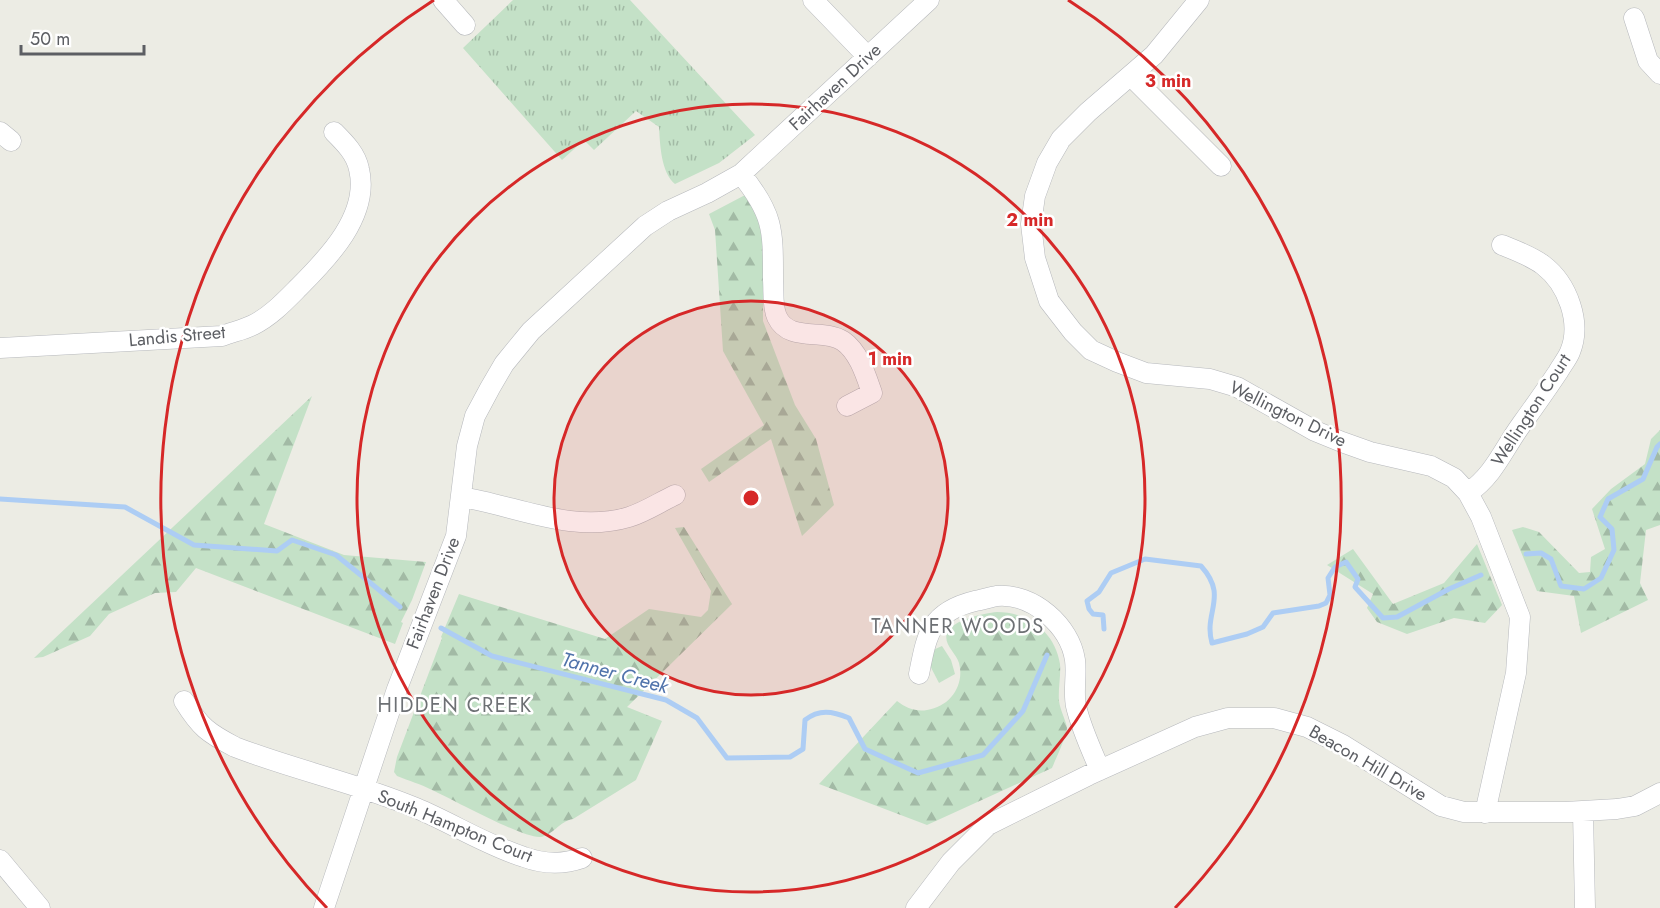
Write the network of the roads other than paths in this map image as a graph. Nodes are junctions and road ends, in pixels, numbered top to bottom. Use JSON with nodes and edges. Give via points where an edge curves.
{"nodes":[{"id":1,"x":443,"y":0,"type":"edge"},
{"id":2,"x":813,"y":0,"type":"edge"},
{"id":3,"x":929,"y":0,"type":"edge"},
{"id":4,"x":1199,"y":0,"type":"edge"},
{"id":5,"x":1634,"y":18,"type":"dead end"},
{"id":6,"x":465,"y":25,"type":"dead end"},
{"id":7,"x":868,"y":57,"type":"junction"},
{"id":8,"x":1660,"y":74,"type":"edge"},
{"id":9,"x":1131,"y":76,"type":"junction"},
{"id":10,"x":334,"y":132,"type":"dead end"},
{"id":11,"x":1221,"y":166,"type":"dead end"},
{"id":12,"x":741,"y":174,"type":"junction"},
{"id":13,"x":1502,"y":245,"type":"dead end"},
{"id":14,"x":0,"y":348,"type":"edge"},
{"id":15,"x":847,"y":406,"type":"dead end"},
{"id":16,"x":1468,"y":493,"type":"junction"},
{"id":17,"x":675,"y":495,"type":"dead end"},
{"id":18,"x":462,"y":497,"type":"junction"},
{"id":19,"x":919,"y":674,"type":"dead end"},
{"id":20,"x":184,"y":701,"type":"dead end"},
{"id":21,"x":1100,"y":770,"type":"junction"},
{"id":22,"x":364,"y":789,"type":"junction"},
{"id":23,"x":1660,"y":793,"type":"edge"},
{"id":24,"x":1583,"y":812,"type":"junction"},
{"id":25,"x":1485,"y":813,"type":"junction"},
{"id":26,"x":582,"y":858,"type":"dead end"},
{"id":27,"x":0,"y":860,"type":"edge"},
{"id":28,"x":40,"y":908,"type":"edge"},
{"id":29,"x":324,"y":908,"type":"edge"},
{"id":30,"x":916,"y":908,"type":"edge"},
{"id":31,"x":1585,"y":908,"type":"edge"}],
"edges":[{"from":1,"to":6,"type":"street"},
{"from":2,"to":7,"type":"street"},
{"from":3,"to":7,"type":"street","name":"Fairhaven Drive"},
{"from":4,"to":9,"type":"street","name":"Wellington Drive","via":[[1171,36]]},
{"from":5,"to":8,"type":"street","via":[[1648,61]]},
{"from":7,"to":12,"type":"street","name":"Fairhaven Drive"},
{"from":9,"to":11,"type":"street"},
{"from":9,"to":16,"type":"street","name":"Wellington Drive","via":[[1061,140],[1035,196],[1031,224],[1035,258],[1049,300],[1073,332],[1091,350],[1146,373],[1210,379],[1238,387],[1336,439],[1370,452],[1431,466],[1454,478]]},
{"from":10,"to":14,"type":"street","name":"Landis Street","via":[[356,158],[360,171],[359,198],[347,229],[325,260],[279,308],[252,325],[222,336]]},
{"from":12,"to":15,"type":"street","via":[[768,214],[777,317],[796,332],[842,340],[851,348],[867,378],[872,393]]},
{"from":12,"to":18,"type":"street","name":"Fairhaven Drive","via":[[645,226],[531,331],[504,364],[475,416],[464,460]]},
{"from":13,"to":16,"type":"street","name":"Wellington Court","via":[[1535,260],[1559,281],[1574,315],[1574,332],[1570,352],[1547,389],[1492,471]]},
{"from":16,"to":25,"type":"street","name":"Wellington Drive","via":[[1520,617],[1516,673]]},
{"from":17,"to":18,"type":"street","via":[[630,517],[597,523],[563,521]]},
{"from":18,"to":22,"type":"street","name":"Fairhaven Drive","via":[[456,536],[397,689]]},
{"from":19,"to":21,"type":"street","via":[[927,635],[942,616],[965,604],[998,596],[1026,601],[1059,625],[1073,650],[1075,703]]},
{"from":20,"to":22,"type":"street","name":"South Hampton Court","via":[[210,734],[235,747]]},
{"from":21,"to":25,"type":"street","name":"Beacon Hill Drive","via":[[1208,722],[1265,717],[1298,723],[1324,734],[1441,806]]},
{"from":21,"to":30,"type":"street","name":"Beacon Hill Drive","via":[[988,825],[951,862]]},
{"from":22,"to":26,"type":"street","name":"South Hampton Court","via":[[524,857],[546,863]]},
{"from":22,"to":29,"type":"street","name":"Fairhaven Drive"},
{"from":23,"to":24,"type":"street","name":"Beacon Hill Drive","via":[[1635,806]]},
{"from":24,"to":25,"type":"street","name":"Beacon Hill Drive"},
{"from":24,"to":31,"type":"street"},
{"from":27,"to":28,"type":"street"}]}
